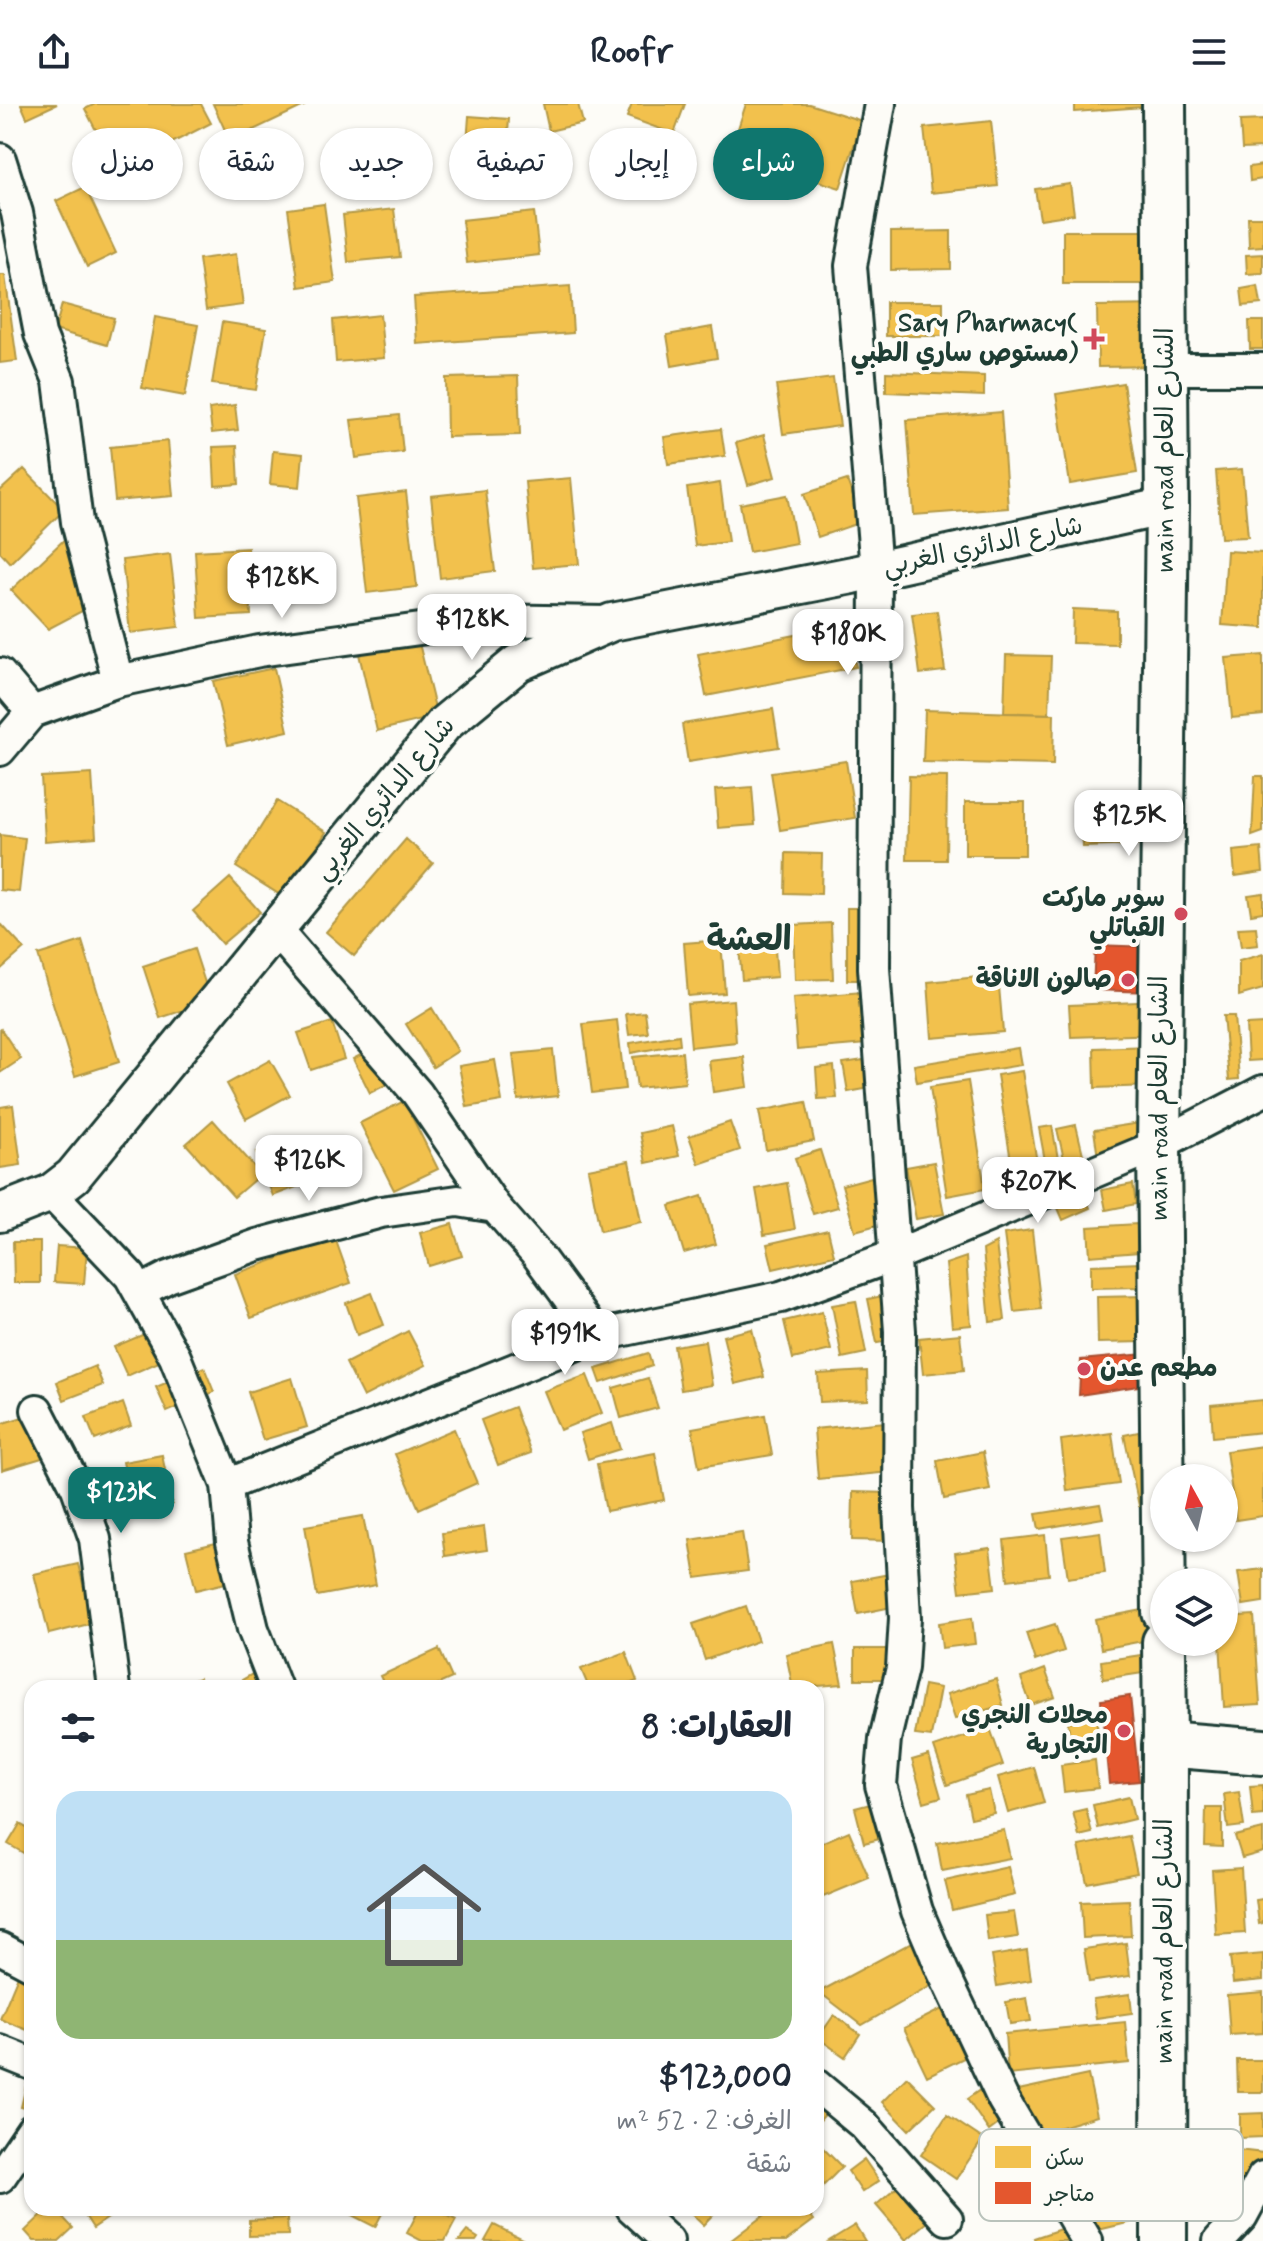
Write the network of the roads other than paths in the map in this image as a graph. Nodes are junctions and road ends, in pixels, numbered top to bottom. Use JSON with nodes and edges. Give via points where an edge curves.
{"nodes":[{"id":1,"x":880,"y":104,"type":"edge"},
{"id":2,"x":1164,"y":104,"type":"edge"},
{"id":3,"x":0,"y":159,"type":"edge"},
{"id":4,"x":1166,"y":369,"type":"junction"},
{"id":5,"x":1263,"y":369,"type":"edge"},
{"id":6,"x":1167,"y":506,"type":"junction"},
{"id":7,"x":876,"y":570,"type":"junction"},
{"id":8,"x":612,"y":622,"type":"junction"},
{"id":9,"x":0,"y":674,"type":"edge"},
{"id":10,"x":118,"y":681,"type":"junction"},
{"id":11,"x":32,"y":712,"type":"junction"},
{"id":12,"x":0,"y":717,"type":"edge"},
{"id":13,"x":0,"y":750,"type":"edge"},
{"id":14,"x":275,"y":929,"type":"junction"},
{"id":15,"x":1263,"y":1091,"type":"edge"},
{"id":16,"x":1159,"y":1145,"type":"junction"},
{"id":17,"x":51,"y":1193,"type":"junction"},
{"id":18,"x":495,"y":1207,"type":"junction"},
{"id":19,"x":0,"y":1213,"type":"edge"},
{"id":20,"x":896,"y":1255,"type":"junction"},
{"id":21,"x":139,"y":1292,"type":"junction"},
{"id":22,"x":597,"y":1336,"type":"junction"},
{"id":23,"x":37,"y":1410,"type":"dead end"},
{"id":24,"x":227,"y":1485,"type":"junction"},
{"id":25,"x":1164,"y":1568,"type":"edge"},
{"id":26,"x":1164,"y":1656,"type":"edge"},
{"id":27,"x":113,"y":1680,"type":"edge"},
{"id":28,"x":273,"y":1680,"type":"edge"},
{"id":29,"x":1165,"y":1744,"type":"junction"},
{"id":30,"x":1263,"y":1752,"type":"edge"},
{"id":31,"x":0,"y":1948,"type":"edge"},
{"id":32,"x":24,"y":1961,"type":"edge"},
{"id":33,"x":0,"y":2051,"type":"edge"},
{"id":34,"x":24,"y":2061,"type":"edge"},
{"id":35,"x":824,"y":2092,"type":"edge"},
{"id":36,"x":1021,"y":2129,"type":"edge"},
{"id":37,"x":1164,"y":2129,"type":"edge"},
{"id":38,"x":24,"y":2142,"type":"edge"},
{"id":39,"x":0,"y":2177,"type":"edge"},
{"id":40,"x":1263,"y":2177,"type":"edge"},
{"id":41,"x":1243,"y":2214,"type":"edge"},
{"id":42,"x":641,"y":2216,"type":"edge"},
{"id":43,"x":947,"y":2219,"type":"dead end"},
{"id":44,"x":1075,"y":2221,"type":"edge"},
{"id":45,"x":1164,"y":2221,"type":"edge"},
{"id":46,"x":1237,"y":2221,"type":"edge"},
{"id":47,"x":668,"y":2241,"type":"edge"},
{"id":48,"x":1087,"y":2241,"type":"edge"},
{"id":49,"x":1164,"y":2241,"type":"edge"},
{"id":50,"x":1219,"y":2241,"type":"edge"}],
"edges":[{"from":1,"to":7,"type":"street","via":[[851,266]]},
{"from":2,"to":4,"type":"main road","name":"main road الشارع العام"},
{"from":3,"to":10,"type":"street","via":[[17,213],[40,334],[59,381],[77,522]]},
{"from":4,"to":5,"type":"street"},
{"from":4,"to":6,"type":"main road","name":"main road الشارع العام"},
{"from":6,"to":7,"type":"street","name":"شارع الدائري الغربي"},
{"from":6,"to":16,"type":"main road","name":"main road الشارع العام"},
{"from":7,"to":8,"type":"street","name":"شارع الدائري الغربي"},
{"from":7,"to":20,"type":"street","via":[[874,968]]},
{"from":8,"to":10,"type":"street","via":[[486,620],[259,651]]},
{"from":8,"to":14,"type":"street","name":"شارع الدائري الغربي","via":[[518,663],[444,724]]},
{"from":9,"to":11,"type":"street"},
{"from":10,"to":11,"type":"street"},
{"from":11,"to":12,"type":"street"},
{"from":11,"to":13,"type":"street"},
{"from":14,"to":17,"type":"street","name":"شارع الدائري الغربي","via":[[89,1157]]},
{"from":14,"to":18,"type":"street","via":[[417,1093]]},
{"from":15,"to":16,"type":"street"},
{"from":16,"to":20,"type":"street"},
{"from":16,"to":25,"type":"main road","name":"main road الشارع العام"},
{"from":17,"to":19,"type":"street","name":"شارع الدائري الغربي"},
{"from":17,"to":21,"type":"street"},
{"from":18,"to":21,"type":"street","via":[[458,1201],[381,1212],[257,1245]]},
{"from":18,"to":22,"type":"street"},
{"from":20,"to":22,"type":"street","via":[[781,1297]]},
{"from":20,"to":36,"type":"street","via":[[905,1618],[902,1668],[885,1739],[881,1785],[917,1911]]},
{"from":21,"to":24,"type":"street","via":[[175,1357]]},
{"from":22,"to":24,"type":"street"},
{"from":23,"to":27,"type":"street","via":[[77,1488],[95,1539]]},
{"from":24,"to":28,"type":"street","via":[[232,1542],[253,1629]]},
{"from":26,"to":29,"type":"main road","name":"main road الشارع العام"},
{"from":29,"to":30,"type":"main road"},
{"from":29,"to":37,"type":"main road","name":"main road الشارع العام"},
{"from":31,"to":32,"type":"street"},
{"from":33,"to":34,"type":"street"},
{"from":35,"to":43,"type":"street","via":[[864,2125]]},
{"from":38,"to":39,"type":"street"},
{"from":40,"to":41,"type":"street"},
{"from":42,"to":47,"type":"street"},
{"from":44,"to":48,"type":"street"},
{"from":45,"to":49,"type":"main road","name":"main road الشارع العام"},
{"from":46,"to":50,"type":"street"}]}
